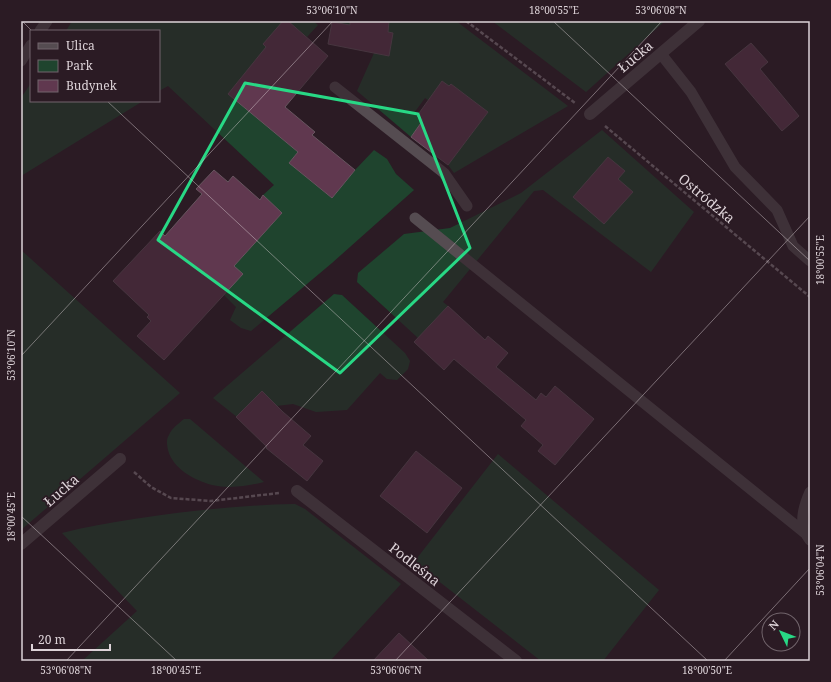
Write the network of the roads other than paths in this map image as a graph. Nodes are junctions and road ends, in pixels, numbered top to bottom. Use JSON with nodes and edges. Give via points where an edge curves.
{"nodes":[{"id":1,"x":47,"y":21,"type":"edge"},
{"id":2,"x":699,"y":21,"type":"edge"},
{"id":3,"x":41,"y":30,"type":"edge"},
{"id":4,"x":30,"y":48,"type":"edge"},
{"id":5,"x":661,"y":54,"type":"junction"},
{"id":6,"x":21,"y":61,"type":"edge"},
{"id":7,"x":335,"y":87,"type":"dead end"},
{"id":8,"x":590,"y":114,"type":"road end"},
{"id":9,"x":467,"y":206,"type":"dead end"},
{"id":10,"x":415,"y":218,"type":"dead end"},
{"id":11,"x":810,"y":261,"type":"edge"},
{"id":12,"x":120,"y":459,"type":"road end"},
{"id":13,"x":297,"y":490,"type":"road end"},
{"id":14,"x":810,"y":492,"type":"edge"},
{"id":15,"x":807,"y":537,"type":"edge"},
{"id":16,"x":21,"y":544,"type":"edge"},
{"id":17,"x":516,"y":661,"type":"edge"}],
"edges":[{"from":1,"to":3,"type":"lane"},
{"from":2,"to":5,"type":"street","name":"Łucka"},
{"from":4,"to":6,"type":"lane"},
{"from":5,"to":8,"type":"street","name":"Łucka"},
{"from":5,"to":11,"type":"lane","via":[[691,92],[735,167],[777,210],[793,246]]},
{"from":7,"to":9,"type":"lane","via":[[444,173]]},
{"from":10,"to":15,"type":"lane"},
{"from":12,"to":16,"type":"street","name":"Łucka"},
{"from":13,"to":17,"type":"street","name":"Podleśna"},
{"from":14,"to":15,"type":"lane","via":[[802,520]]}]}
